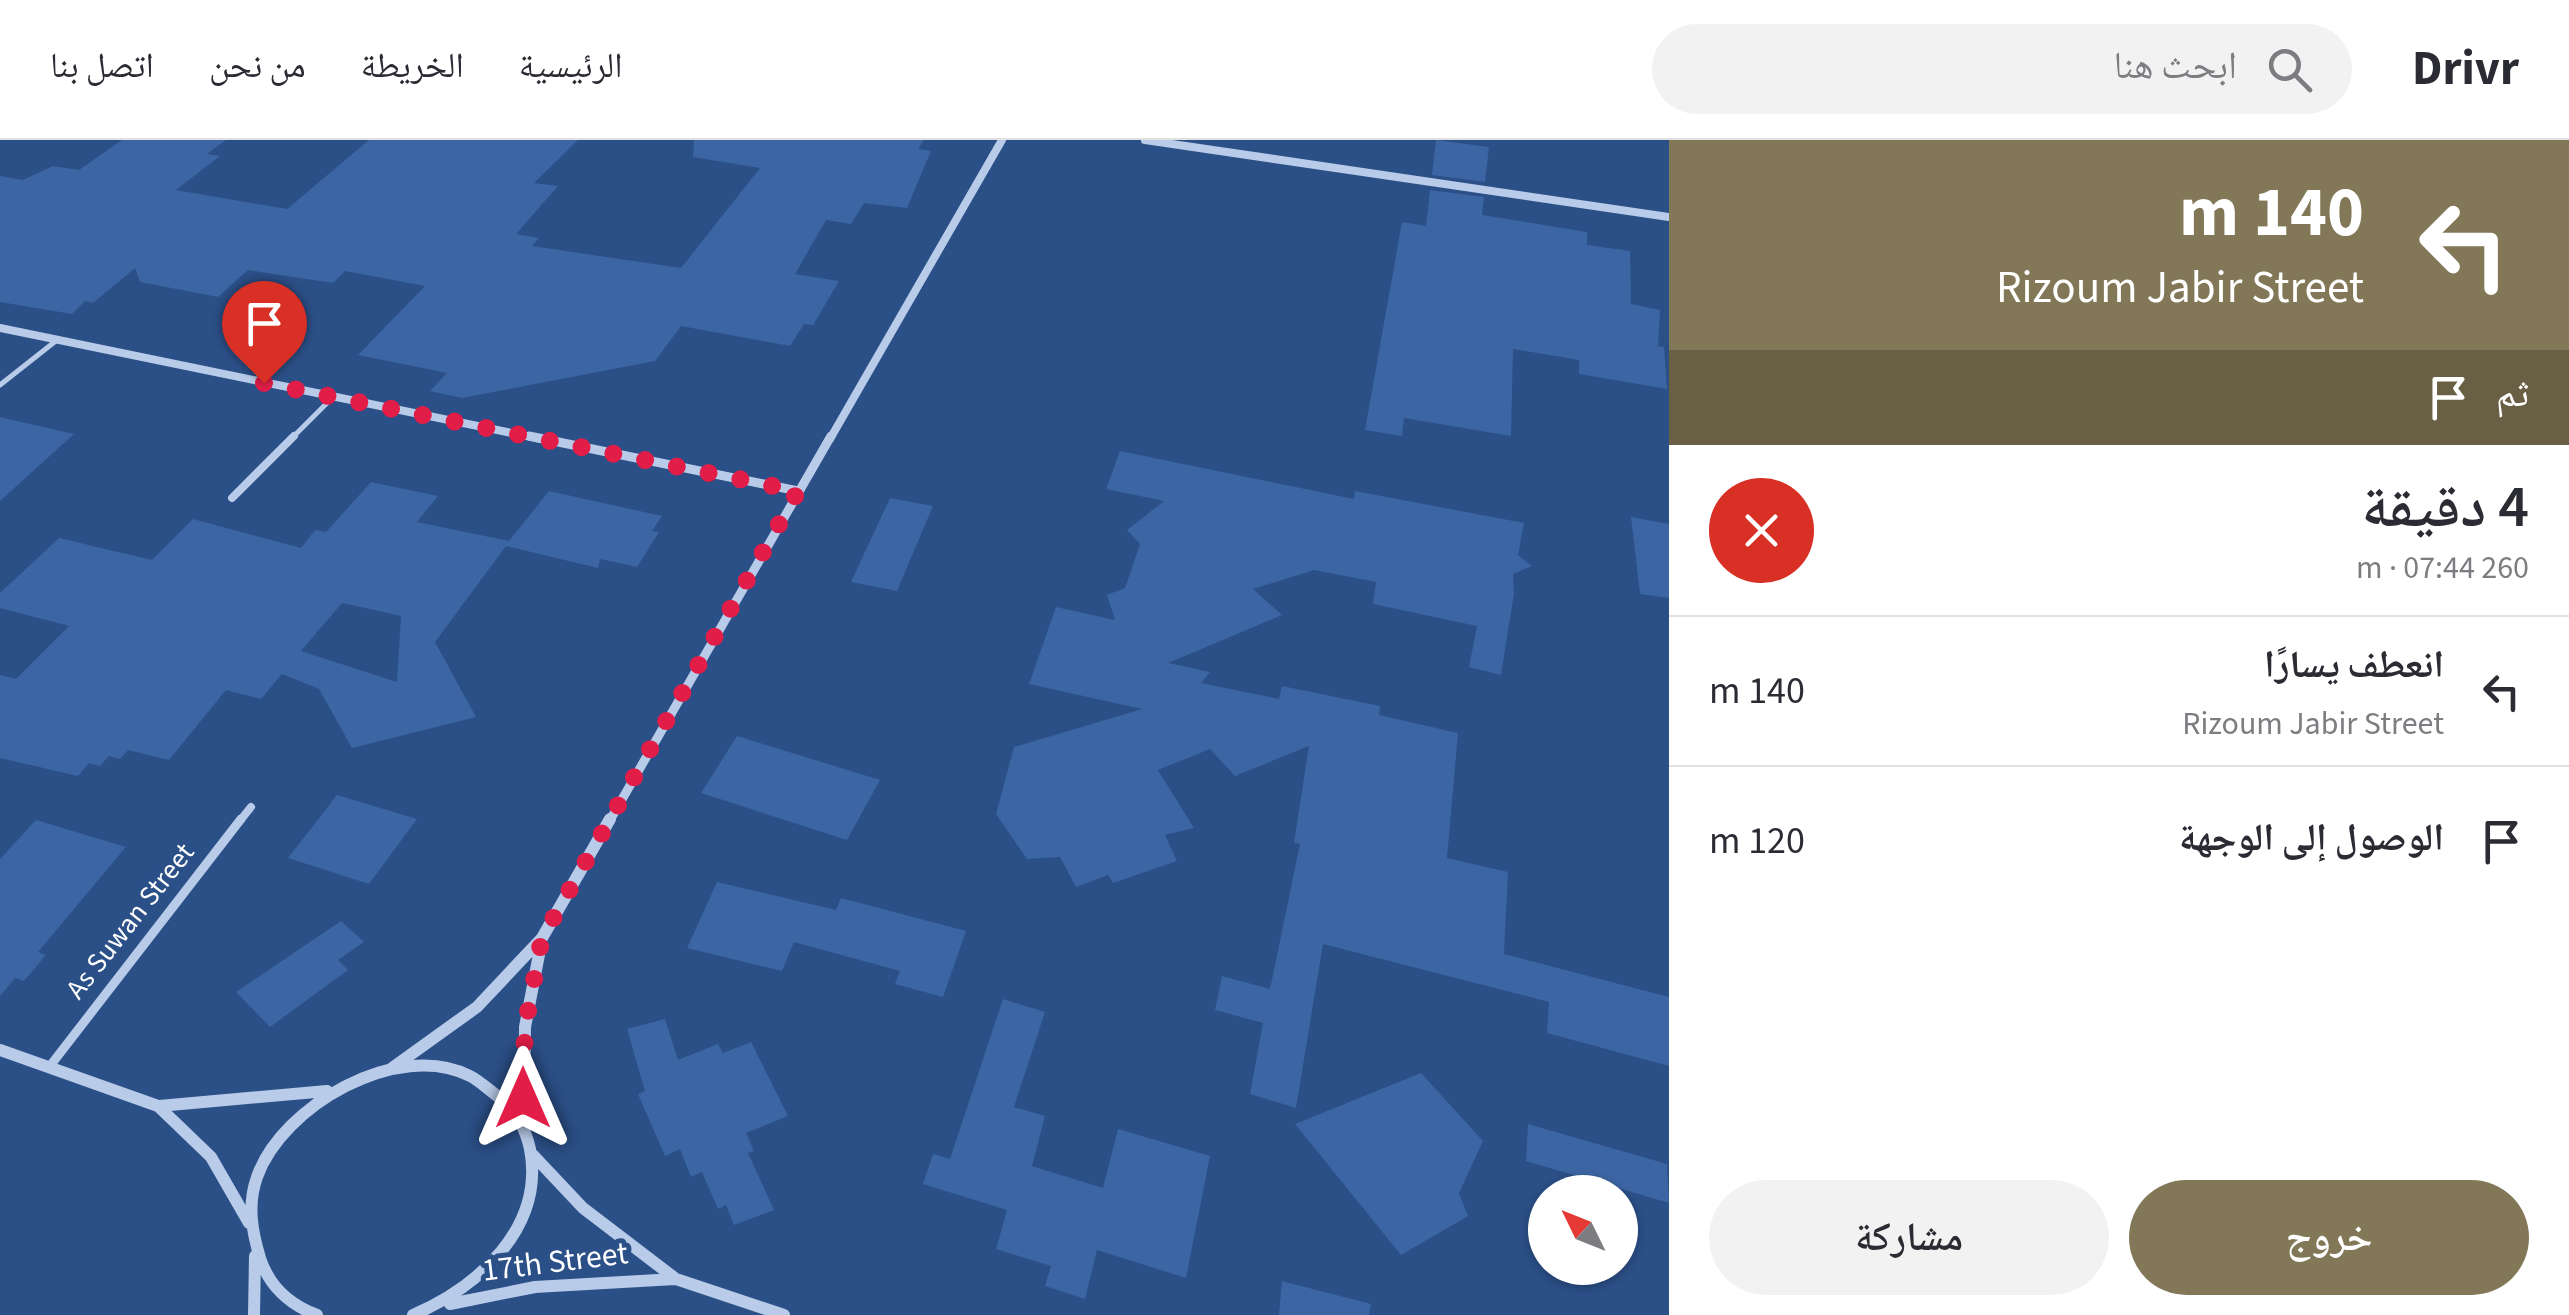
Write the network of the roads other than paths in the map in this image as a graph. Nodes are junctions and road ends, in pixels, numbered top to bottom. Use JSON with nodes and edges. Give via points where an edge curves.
{"nodes":[{"id":1,"x":1002,"y":140,"type":"edge"},
{"id":2,"x":1146,"y":140,"type":"edge"},
{"id":3,"x":1669,"y":218,"type":"edge"},
{"id":4,"x":0,"y":328,"type":"edge"},
{"id":5,"x":56,"y":340,"type":"junction"},
{"id":6,"x":0,"y":385,"type":"edge"},
{"id":7,"x":333,"y":398,"type":"junction"},
{"id":8,"x":798,"y":491,"type":"junction"},
{"id":9,"x":232,"y":498,"type":"dead end"},
{"id":10,"x":250,"y":807,"type":"dead end"},
{"id":11,"x":542,"y":938,"type":"junction"},
{"id":12,"x":0,"y":1050,"type":"edge"},
{"id":13,"x":50,"y":1066,"type":"junction"},
{"id":14,"x":392,"y":1068,"type":"junction"},
{"id":15,"x":330,"y":1090,"type":"junction"},
{"id":16,"x":158,"y":1106,"type":"junction"},
{"id":17,"x":524,"y":1123,"type":"junction"},
{"id":18,"x":533,"y":1155,"type":"junction"},
{"id":19,"x":249,"y":1223,"type":"junction"},
{"id":20,"x":254,"y":1255,"type":"junction"},
{"id":21,"x":676,"y":1279,"type":"junction"},
{"id":22,"x":440,"y":1306,"type":"junction"},
{"id":23,"x":254,"y":1315,"type":"edge"},
{"id":24,"x":317,"y":1315,"type":"edge"},
{"id":25,"x":413,"y":1315,"type":"edge"},
{"id":26,"x":784,"y":1315,"type":"edge"}],
"edges":[{"from":1,"to":8,"type":"street"},
{"from":2,"to":3,"type":"street"},
{"from":4,"to":5,"type":"street"},
{"from":5,"to":6,"type":"lane"},
{"from":5,"to":7,"type":"street"},
{"from":7,"to":8,"type":"street"},
{"from":7,"to":9,"type":"lane"},
{"from":8,"to":11,"type":"street"},
{"from":10,"to":13,"type":"lane","name":"As Suwan Street"},
{"from":11,"to":14,"type":"street","via":[[477,1007]]},
{"from":11,"to":17,"type":"street","via":[[525,1027]]},
{"from":12,"to":13,"type":"street"},
{"from":13,"to":16,"type":"street"},
{"from":14,"to":15,"type":"street"},
{"from":14,"to":17,"type":"street","via":[[433,1067],[470,1076],[501,1095]]},
{"from":15,"to":16,"type":"street"},
{"from":15,"to":19,"type":"street","via":[[270,1151],[254,1187]]},
{"from":16,"to":19,"type":"street","via":[[211,1157]]},
{"from":17,"to":18,"type":"street"},
{"from":18,"to":21,"type":"street","name":"17th Street","via":[[611,1232]]},
{"from":18,"to":22,"type":"street","via":[[532,1188],[502,1254]]},
{"from":19,"to":20,"type":"street"},
{"from":20,"to":23,"type":"street"},
{"from":20,"to":24,"type":"street","via":[[274,1288]]},
{"from":21,"to":22,"type":"street","name":"17th Street","via":[[567,1283]]},
{"from":21,"to":26,"type":"street","name":"17th Street"},
{"from":22,"to":25,"type":"street"}]}
